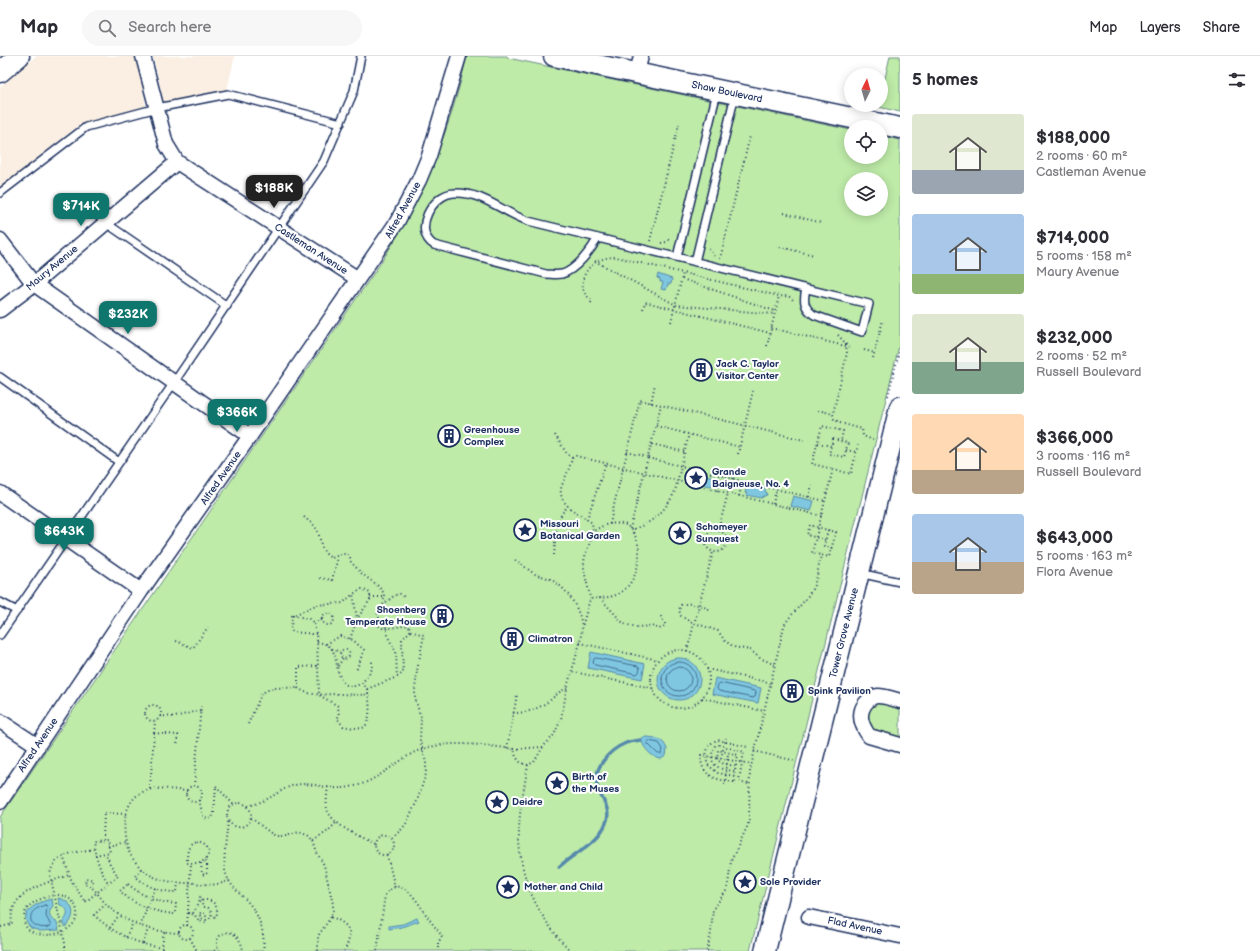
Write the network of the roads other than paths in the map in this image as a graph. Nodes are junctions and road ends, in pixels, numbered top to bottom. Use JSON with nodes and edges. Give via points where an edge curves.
{"nodes":[{"id":1,"x":19,"y":56,"type":"edge"},
{"id":2,"x":143,"y":56,"type":"edge"},
{"id":3,"x":361,"y":56,"type":"edge"},
{"id":4,"x":459,"y":56,"type":"edge"},
{"id":5,"x":554,"y":56,"type":"edge"},
{"id":6,"x":639,"y":65,"type":"edge"},
{"id":7,"x":0,"y":72,"type":"edge"},
{"id":8,"x":727,"y":92,"type":"junction"},
{"id":9,"x":157,"y":108,"type":"junction"},
{"id":10,"x":341,"y":123,"type":"junction"},
{"id":11,"x":900,"y":128,"type":"edge"},
{"id":12,"x":177,"y":162,"type":"junction"},
{"id":13,"x":0,"y":193,"type":"edge"},
{"id":14,"x":106,"y":222,"type":"junction"},
{"id":15,"x":279,"y":228,"type":"junction"},
{"id":16,"x":598,"y":238,"type":"junction"},
{"id":17,"x":0,"y":240,"type":"edge"},
{"id":18,"x":677,"y":257,"type":"junction"},
{"id":19,"x":695,"y":262,"type":"junction"},
{"id":20,"x":358,"y":279,"type":"junction"},
{"id":21,"x":34,"y":284,"type":"junction"},
{"id":22,"x":806,"y":289,"type":"junction"},
{"id":23,"x":227,"y":306,"type":"junction"},
{"id":24,"x":0,"y":310,"type":"edge"},
{"id":25,"x":0,"y":377,"type":"edge"},
{"id":26,"x":174,"y":384,"type":"junction"},
{"id":27,"x":900,"y":407,"type":"edge"},
{"id":28,"x":250,"y":436,"type":"junction"},
{"id":29,"x":119,"y":462,"type":"junction"},
{"id":30,"x":0,"y":493,"type":"edge"},
{"id":31,"x":67,"y":538,"type":"junction"},
{"id":32,"x":859,"y":573,"type":"junction"},
{"id":33,"x":900,"y":582,"type":"edge"},
{"id":34,"x":141,"y":591,"type":"junction"},
{"id":35,"x":0,"y":602,"type":"edge"},
{"id":36,"x":16,"y":611,"type":"junction"},
{"id":37,"x":0,"y":635,"type":"edge"},
{"id":38,"x":900,"y":701,"type":"edge"},
{"id":39,"x":0,"y":721,"type":"edge"},
{"id":40,"x":900,"y":745,"type":"edge"},
{"id":41,"x":38,"y":746,"type":"junction"},
{"id":42,"x":0,"y":802,"type":"edge"},
{"id":43,"x":809,"y":917,"type":"dead end"},
{"id":44,"x":900,"y":936,"type":"edge"},
{"id":45,"x":765,"y":951,"type":"edge"}],
"edges":[{"from":1,"to":7,"type":"street"},
{"from":2,"to":9,"type":"street","name":"Castleman Avenue"},
{"from":3,"to":10,"type":"lane","via":[[354,91]]},
{"from":4,"to":20,"type":"street","name":"Alfred Avenue","via":[[438,129],[419,180],[397,222]]},
{"from":5,"to":6,"type":"street","name":"Shaw Boulevard"},
{"from":6,"to":8,"type":"street","name":"Shaw Boulevard"},
{"from":8,"to":11,"type":"street","name":"Shaw Boulevard"},
{"from":8,"to":18,"type":"lane"},
{"from":8,"to":19,"type":"lane"},
{"from":9,"to":10,"type":"lane","via":[[228,94]]},
{"from":9,"to":12,"type":"street","name":"Castleman Avenue","via":[[166,144]]},
{"from":9,"to":13,"type":"lane","via":[[86,127]]},
{"from":10,"to":15,"type":"lane","via":[[324,161]]},
{"from":12,"to":14,"type":"street","name":"Maury Avenue"},
{"from":12,"to":15,"type":"street","name":"Castleman Avenue"},
{"from":14,"to":21,"type":"street","name":"Maury Avenue"},
{"from":14,"to":23,"type":"lane"},
{"from":15,"to":20,"type":"street","name":"Castleman Avenue"},
{"from":15,"to":23,"type":"lane"},
{"from":16,"to":16,"type":"lane","via":[[522,218],[466,194],[453,193],[440,198],[430,209],[425,222],[425,235],[434,245],[555,275],[563,274],[576,265]]},
{"from":16,"to":18,"type":"lane"},
{"from":17,"to":21,"type":"street"},
{"from":18,"to":19,"type":"lane"},
{"from":19,"to":22,"type":"lane"},
{"from":20,"to":28,"type":"street","name":"Alfred Avenue"},
{"from":21,"to":24,"type":"street","name":"Maury Avenue"},
{"from":21,"to":26,"type":"street"},
{"from":22,"to":22,"type":"lane","via":[[804,302],[809,312],[862,332],[869,304]]},
{"from":23,"to":26,"type":"lane"},
{"from":25,"to":29,"type":"lane"},
{"from":26,"to":28,"type":"street"},
{"from":26,"to":29,"type":"lane"},
{"from":27,"to":32,"type":"street","name":"Tower Grove Avenue"},
{"from":28,"to":34,"type":"street","name":"Alfred Avenue"},
{"from":29,"to":31,"type":"lane"},
{"from":30,"to":31,"type":"street"},
{"from":31,"to":34,"type":"street"},
{"from":31,"to":36,"type":"lane"},
{"from":32,"to":33,"type":"lane"},
{"from":32,"to":45,"type":"street","name":"Tower Grove Avenue"},
{"from":34,"to":41,"type":"street","name":"Alfred Avenue"},
{"from":35,"to":36,"type":"lane"},
{"from":36,"to":37,"type":"lane"},
{"from":38,"to":40,"type":"street","via":[[877,696],[867,700],[860,717],[869,736]]},
{"from":39,"to":41,"type":"street"},
{"from":41,"to":42,"type":"street","name":"Alfred Avenue"},
{"from":43,"to":44,"type":"street","name":"Flad Avenue"}]}
